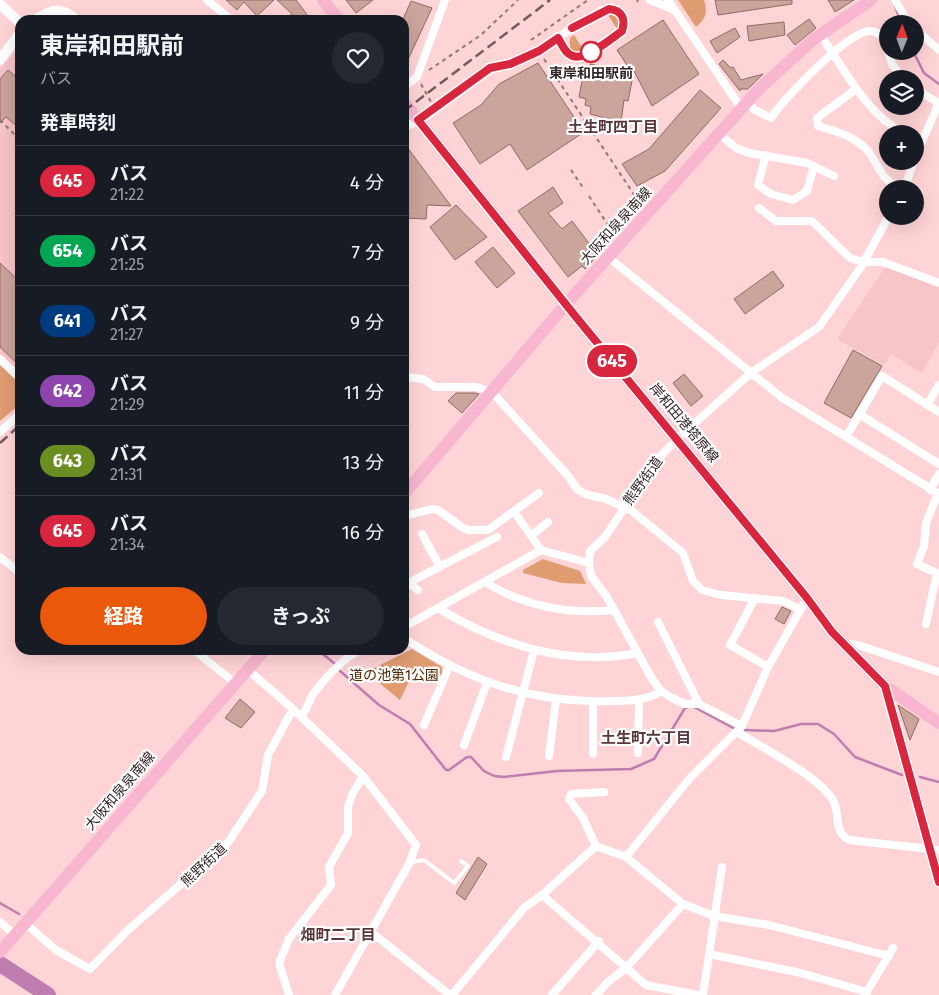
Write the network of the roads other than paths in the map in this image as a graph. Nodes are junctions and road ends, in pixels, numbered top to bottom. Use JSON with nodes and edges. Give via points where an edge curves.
{"nodes":[{"id":1,"x":207,"y":0,"type":"edge"},
{"id":2,"x":323,"y":0,"type":"edge"},
{"id":3,"x":444,"y":0,"type":"edge"},
{"id":4,"x":650,"y":0,"type":"edge"},
{"id":5,"x":668,"y":0,"type":"edge"},
{"id":6,"x":871,"y":0,"type":"edge"},
{"id":7,"x":895,"y":0,"type":"edge"},
{"id":8,"x":0,"y":4,"type":"edge"},
{"id":9,"x":855,"y":4,"type":"edge"},
{"id":10,"x":674,"y":10,"type":"junction"},
{"id":11,"x":45,"y":15,"type":"edge"},
{"id":12,"x":70,"y":15,"type":"edge"},
{"id":13,"x":225,"y":15,"type":"edge"},
{"id":14,"x":335,"y":15,"type":"edge"},
{"id":15,"x":904,"y":15,"type":"edge"},
{"id":16,"x":15,"y":18,"type":"edge"},
{"id":17,"x":879,"y":33,"type":"edge"},
{"id":18,"x":820,"y":34,"type":"junction"},
{"id":19,"x":924,"y":37,"type":"edge"},
{"id":20,"x":558,"y":38,"type":"junction"},
{"id":21,"x":15,"y":40,"type":"edge"},
{"id":22,"x":939,"y":50,"type":"edge"},
{"id":23,"x":833,"y":53,"type":"junction"},
{"id":24,"x":0,"y":60,"type":"edge"},
{"id":25,"x":409,"y":83,"type":"edge"},
{"id":26,"x":856,"y":89,"type":"junction"},
{"id":27,"x":924,"y":94,"type":"edge"},
{"id":28,"x":939,"y":103,"type":"edge"},
{"id":29,"x":744,"y":105,"type":"junction"},
{"id":30,"x":409,"y":108,"type":"edge"},
{"id":31,"x":418,"y":120,"type":"junction"},
{"id":32,"x":409,"y":124,"type":"edge"},
{"id":33,"x":892,"y":125,"type":"edge"},
{"id":34,"x":924,"y":129,"type":"edge"},
{"id":35,"x":718,"y":133,"type":"junction"},
{"id":36,"x":766,"y":155,"type":"junction"},
{"id":37,"x":814,"y":166,"type":"junction"},
{"id":38,"x":834,"y":176,"type":"dead end"},
{"id":39,"x":884,"y":180,"type":"edge"},
{"id":40,"x":759,"y":208,"type":"dead end"},
{"id":41,"x":884,"y":225,"type":"edge"},
{"id":42,"x":608,"y":257,"type":"junction"},
{"id":43,"x":864,"y":262,"type":"junction"},
{"id":44,"x":939,"y":282,"type":"edge"},
{"id":45,"x":566,"y":304,"type":"junction"},
{"id":46,"x":0,"y":359,"type":"edge"},
{"id":47,"x":752,"y":372,"type":"junction"},
{"id":48,"x":15,"y":373,"type":"edge"},
{"id":49,"x":409,"y":378,"type":"edge"},
{"id":50,"x":939,"y":385,"type":"edge"},
{"id":51,"x":492,"y":392,"type":"junction"},
{"id":52,"x":927,"y":404,"type":"junction"},
{"id":53,"x":939,"y":412,"type":"edge"},
{"id":54,"x":860,"y":414,"type":"junction"},
{"id":55,"x":15,"y":418,"type":"edge"},
{"id":56,"x":0,"y":432,"type":"edge"},
{"id":57,"x":846,"y":437,"type":"junction"},
{"id":58,"x":678,"y":438,"type":"junction"},
{"id":59,"x":939,"y":464,"type":"edge"},
{"id":60,"x":939,"y":474,"type":"edge"},
{"id":61,"x":409,"y":488,"type":"edge"},
{"id":62,"x":936,"y":492,"type":"edge"},
{"id":63,"x":539,"y":493,"type":"dead end"},
{"id":64,"x":624,"y":507,"type":"junction"},
{"id":65,"x":514,"y":512,"type":"junction"},
{"id":66,"x":409,"y":515,"type":"edge"},
{"id":67,"x":548,"y":522,"type":"dead end"},
{"id":68,"x":422,"y":534,"type":"dead end"},
{"id":69,"x":531,"y":536,"type":"junction"},
{"id":70,"x":497,"y":537,"type":"dead end"},
{"id":71,"x":542,"y":550,"type":"junction"},
{"id":72,"x":0,"y":557,"type":"edge"},
{"id":73,"x":589,"y":563,"type":"junction"},
{"id":74,"x":440,"y":566,"type":"junction"},
{"id":75,"x":15,"y":569,"type":"edge"},
{"id":76,"x":938,"y":574,"type":"edge"},
{"id":77,"x":409,"y":580,"type":"edge"},
{"id":78,"x":485,"y":582,"type":"junction"},
{"id":79,"x":409,"y":583,"type":"edge"},
{"id":80,"x":418,"y":590,"type":"dead end"},
{"id":81,"x":755,"y":598,"type":"junction"},
{"id":82,"x":807,"y":598,"type":"junction"},
{"id":83,"x":438,"y":608,"type":"junction"},
{"id":84,"x":614,"y":610,"type":"junction"},
{"id":85,"x":801,"y":610,"type":"junction"},
{"id":86,"x":658,"y":622,"type":"dead end"},
{"id":87,"x":409,"y":624,"type":"edge"},
{"id":88,"x":926,"y":624,"type":"dead end"},
{"id":89,"x":409,"y":641,"type":"edge"},
{"id":90,"x":841,"y":643,"type":"junction"},
{"id":91,"x":534,"y":650,"type":"junction"},
{"id":92,"x":637,"y":653,"type":"junction"},
{"id":93,"x":200,"y":655,"type":"edge"},
{"id":94,"x":261,"y":655,"type":"edge"},
{"id":95,"x":351,"y":655,"type":"edge"},
{"id":96,"x":449,"y":667,"type":"junction"},
{"id":97,"x":768,"y":667,"type":"junction"},
{"id":98,"x":248,"y":669,"type":"junction"},
{"id":99,"x":939,"y":672,"type":"edge"},
{"id":100,"x":235,"y":683,"type":"junction"},
{"id":101,"x":486,"y":683,"type":"junction"},
{"id":102,"x":885,"y":686,"type":"junction"},
{"id":103,"x":661,"y":691,"type":"junction"},
{"id":104,"x":523,"y":694,"type":"junction"},
{"id":105,"x":639,"y":699,"type":"junction"},
{"id":106,"x":556,"y":700,"type":"junction"},
{"id":107,"x":593,"y":702,"type":"junction"},
{"id":108,"x":699,"y":704,"type":"junction"},
{"id":109,"x":293,"y":709,"type":"junction"},
{"id":110,"x":301,"y":717,"type":"junction"},
{"id":111,"x":939,"y":723,"type":"edge"},
{"id":112,"x":424,"y":725,"type":"dead end"},
{"id":113,"x":740,"y":729,"type":"junction"},
{"id":114,"x":464,"y":745,"type":"dead end"},
{"id":115,"x":638,"y":753,"type":"dead end"},
{"id":116,"x":593,"y":754,"type":"dead end"},
{"id":117,"x":549,"y":756,"type":"dead end"},
{"id":118,"x":506,"y":757,"type":"dead end"},
{"id":119,"x":363,"y":776,"type":"junction"},
{"id":120,"x":604,"y":792,"type":"dead end"},
{"id":121,"x":596,"y":846,"type":"junction"},
{"id":122,"x":934,"y":849,"type":"edge"},
{"id":123,"x":626,"y":857,"type":"junction"},
{"id":124,"x":461,"y":861,"type":"dead end"},
{"id":125,"x":410,"y":862,"type":"junction"},
{"id":126,"x":722,"y":866,"type":"dead end"},
{"id":127,"x":939,"y":882,"type":"edge"},
{"id":128,"x":542,"y":895,"type":"junction"},
{"id":129,"x":683,"y":904,"type":"junction"},
{"id":130,"x":714,"y":916,"type":"junction"},
{"id":131,"x":0,"y":922,"type":"edge"},
{"id":132,"x":25,"y":923,"type":"junction"},
{"id":133,"x":370,"y":930,"type":"junction"},
{"id":134,"x":14,"y":935,"type":"junction"},
{"id":135,"x":598,"y":942,"type":"junction"},
{"id":136,"x":893,"y":948,"type":"dead end"},
{"id":137,"x":2,"y":949,"type":"edge"},
{"id":138,"x":709,"y":954,"type":"junction"},
{"id":139,"x":889,"y":956,"type":"junction"},
{"id":140,"x":626,"y":968,"type":"junction"},
{"id":141,"x":654,"y":987,"type":"junction"},
{"id":142,"x":866,"y":993,"type":"edge"},
{"id":143,"x":289,"y":995,"type":"edge"},
{"id":144,"x":335,"y":995,"type":"edge"},
{"id":145,"x":451,"y":995,"type":"edge"},
{"id":146,"x":552,"y":995,"type":"edge"},
{"id":147,"x":596,"y":995,"type":"edge"},
{"id":148,"x":648,"y":995,"type":"edge"},
{"id":149,"x":698,"y":995,"type":"edge"},
{"id":150,"x":704,"y":995,"type":"edge"}],
"edges":[{"from":1,"to":13,"type":"street"},
{"from":2,"to":14,"type":"main road"},
{"from":3,"to":25,"type":"street","via":[[416,78]]},
{"from":4,"to":10,"type":"street"},
{"from":5,"to":10,"type":"street"},
{"from":6,"to":9,"type":"main road","name":"大阪和泉泉南線"},
{"from":7,"to":15,"type":"street"},
{"from":8,"to":16,"type":"street"},
{"from":9,"to":18,"type":"main road","name":"大阪和泉泉南線"},
{"from":10,"to":29,"type":"street"},
{"from":11,"to":12,"type":"street","via":[[56,9]]},
{"from":17,"to":23,"type":"street","via":[[865,32]]},
{"from":18,"to":23,"type":"street"},
{"from":18,"to":29,"type":"main road","name":"大阪和泉泉南線"},
{"from":19,"to":22,"type":"street"},
{"from":20,"to":20,"type":"street","via":[[602,10],[614,10],[624,18],[622,31],[583,57],[573,57]]},
{"from":20,"to":31,"type":"street","via":[[510,64],[490,68]]},
{"from":21,"to":24,"type":"street"},
{"from":23,"to":26,"type":"street"},
{"from":23,"to":29,"type":"street","via":[[806,76],[771,118]]},
{"from":26,"to":33,"type":"street"},
{"from":26,"to":39,"type":"street","via":[[817,118],[818,126],[857,142],[876,162]]},
{"from":27,"to":28,"type":"street"},
{"from":28,"to":34,"type":"street"},
{"from":29,"to":35,"type":"main road","name":"大阪和泉泉南線"},
{"from":30,"to":31,"type":"main road","name":"岸和田港塔原線"},
{"from":31,"to":32,"type":"street"},
{"from":31,"to":45,"type":"main road","name":"岸和田港塔原線"},
{"from":35,"to":36,"type":"street","via":[[736,148]]},
{"from":35,"to":42,"type":"main road","name":"大阪和泉泉南線"},
{"from":36,"to":37,"type":"street"},
{"from":36,"to":37,"type":"street","via":[[758,185],[771,194],[793,200],[807,191]]},
{"from":37,"to":38,"type":"street"},
{"from":40,"to":43,"type":"street","via":[[776,221],[812,221],[850,258]]},
{"from":41,"to":43,"type":"street","name":"熊野街道"},
{"from":42,"to":45,"type":"main road","name":"大阪和泉泉南線"},
{"from":42,"to":47,"type":"street"},
{"from":43,"to":44,"type":"street","via":[[883,262]]},
{"from":43,"to":47,"type":"street","name":"熊野街道","via":[[819,327]]},
{"from":45,"to":51,"type":"main road","name":"大阪和泉泉南線"},
{"from":45,"to":58,"type":"main road","name":"岸和田港塔原線"},
{"from":46,"to":48,"type":"street"},
{"from":47,"to":57,"type":"street","via":[[781,397]]},
{"from":47,"to":58,"type":"street","name":"熊野街道"},
{"from":49,"to":51,"type":"street","via":[[423,379],[435,387],[476,387]]},
{"from":50,"to":52,"type":"street"},
{"from":51,"to":61,"type":"main road","name":"大阪和泉泉南線"},
{"from":51,"to":64,"type":"street","via":[[577,489]]},
{"from":52,"to":53,"type":"street"},
{"from":52,"to":54,"type":"street","via":[[882,376]]},
{"from":54,"to":57,"type":"street"},
{"from":54,"to":59,"type":"street"},
{"from":55,"to":56,"type":"street"},
{"from":57,"to":62,"type":"street"},
{"from":58,"to":64,"type":"street","name":"熊野街道","via":[[655,462]]},
{"from":58,"to":82,"type":"main road","name":"岸和田港塔原線"},
{"from":60,"to":62,"type":"street"},
{"from":62,"to":76,"type":"street","via":[[917,564]]},
{"from":63,"to":65,"type":"street"},
{"from":64,"to":73,"type":"street","name":"熊野街道","via":[[605,537],[590,551]]},
{"from":64,"to":81,"type":"street","via":[[683,553],[694,581],[702,590]]},
{"from":65,"to":66,"type":"street","via":[[494,527],[482,531],[463,528],[438,510]]},
{"from":65,"to":69,"type":"street"},
{"from":67,"to":69,"type":"street"},
{"from":68,"to":74,"type":"street"},
{"from":69,"to":71,"type":"street"},
{"from":70,"to":74,"type":"street"},
{"from":71,"to":73,"type":"street"},
{"from":71,"to":78,"type":"street"},
{"from":72,"to":75,"type":"street"},
{"from":73,"to":84,"type":"street","via":[[591,576]]},
{"from":74,"to":77,"type":"street"},
{"from":76,"to":88,"type":"street"},
{"from":78,"to":83,"type":"street"},
{"from":78,"to":84,"type":"street","via":[[516,598],[551,607]]},
{"from":79,"to":80,"type":"street"},
{"from":81,"to":85,"type":"street","via":[[784,601]]},
{"from":81,"to":97,"type":"street","via":[[730,645]]},
{"from":82,"to":85,"type":"street"},
{"from":82,"to":90,"type":"main road","name":"岸和田港塔原線"},
{"from":83,"to":87,"type":"street"},
{"from":83,"to":91,"type":"street","via":[[483,633]]},
{"from":84,"to":92,"type":"street"},
{"from":85,"to":97,"type":"street"},
{"from":86,"to":108,"type":"street"},
{"from":89,"to":96,"type":"street"},
{"from":90,"to":99,"type":"street","via":[[858,645]]},
{"from":90,"to":102,"type":"main road","name":"岸和田港塔原線"},
{"from":91,"to":92,"type":"street","via":[[593,656]]},
{"from":91,"to":104,"type":"street"},
{"from":92,"to":103,"type":"street"},
{"from":93,"to":100,"type":"street"},
{"from":94,"to":98,"type":"main road","name":"大阪和泉泉南線"},
{"from":95,"to":110,"type":"street","via":[[313,694]]},
{"from":96,"to":101,"type":"street"},
{"from":96,"to":112,"type":"street"},
{"from":97,"to":113,"type":"street"},
{"from":98,"to":100,"type":"main road","name":"大阪和泉泉南線"},
{"from":98,"to":109,"type":"street"},
{"from":100,"to":132,"type":"main road","name":"大阪和泉泉南線"},
{"from":101,"to":104,"type":"street"},
{"from":101,"to":114,"type":"street"},
{"from":102,"to":111,"type":"main road","name":"岸和田港塔原線"},
{"from":102,"to":122,"type":"street"},
{"from":103,"to":105,"type":"street"},
{"from":103,"to":108,"type":"street","via":[[684,704]]},
{"from":104,"to":106,"type":"street"},
{"from":104,"to":118,"type":"street"},
{"from":105,"to":107,"type":"street"},
{"from":105,"to":115,"type":"street"},
{"from":106,"to":107,"type":"street"},
{"from":106,"to":117,"type":"street"},
{"from":107,"to":116,"type":"street"},
{"from":108,"to":113,"type":"street"},
{"from":109,"to":110,"type":"street"},
{"from":109,"to":132,"type":"street","name":"熊野街道","via":[[268,755],[262,791],[227,844],[129,929],[90,968],[56,950]]},
{"from":110,"to":119,"type":"street"},
{"from":113,"to":122,"type":"street","via":[[816,781],[834,802],[837,825],[844,837]]},
{"from":113,"to":123,"type":"street","via":[[690,778]]},
{"from":119,"to":125,"type":"street","via":[[416,845]]},
{"from":119,"to":143,"type":"street","via":[[348,807],[348,833],[329,867],[332,885],[289,939],[279,963]]},
{"from":120,"to":121,"type":"street","via":[[571,794],[569,799],[583,818]]},
{"from":121,"to":123,"type":"street"},
{"from":121,"to":128,"type":"street"},
{"from":122,"to":127,"type":"street"},
{"from":123,"to":129,"type":"street"},
{"from":124,"to":125,"type":"lane","via":[[468,866],[454,883],[424,860]]},
{"from":125,"to":133,"type":"street"},
{"from":126,"to":130,"type":"street"},
{"from":128,"to":135,"type":"street"},
{"from":128,"to":145,"type":"street","via":[[524,908]]},
{"from":129,"to":130,"type":"street"},
{"from":129,"to":140,"type":"street"},
{"from":130,"to":138,"type":"street"},
{"from":130,"to":139,"type":"street","via":[[794,930]]},
{"from":131,"to":134,"type":"street"},
{"from":132,"to":134,"type":"main road","name":"大阪和泉泉南線"},
{"from":133,"to":144,"type":"street"},
{"from":133,"to":145,"type":"street"},
{"from":134,"to":137,"type":"main road","name":"大阪和泉泉南線"},
{"from":135,"to":140,"type":"street"},
{"from":135,"to":146,"type":"street"},
{"from":136,"to":139,"type":"street"},
{"from":138,"to":142,"type":"street","via":[[802,973]]},
{"from":138,"to":150,"type":"street"},
{"from":139,"to":142,"type":"street"},
{"from":140,"to":141,"type":"street","via":[[646,985]]},
{"from":140,"to":147,"type":"street"},
{"from":141,"to":148,"type":"street"},
{"from":141,"to":149,"type":"street"}]}
